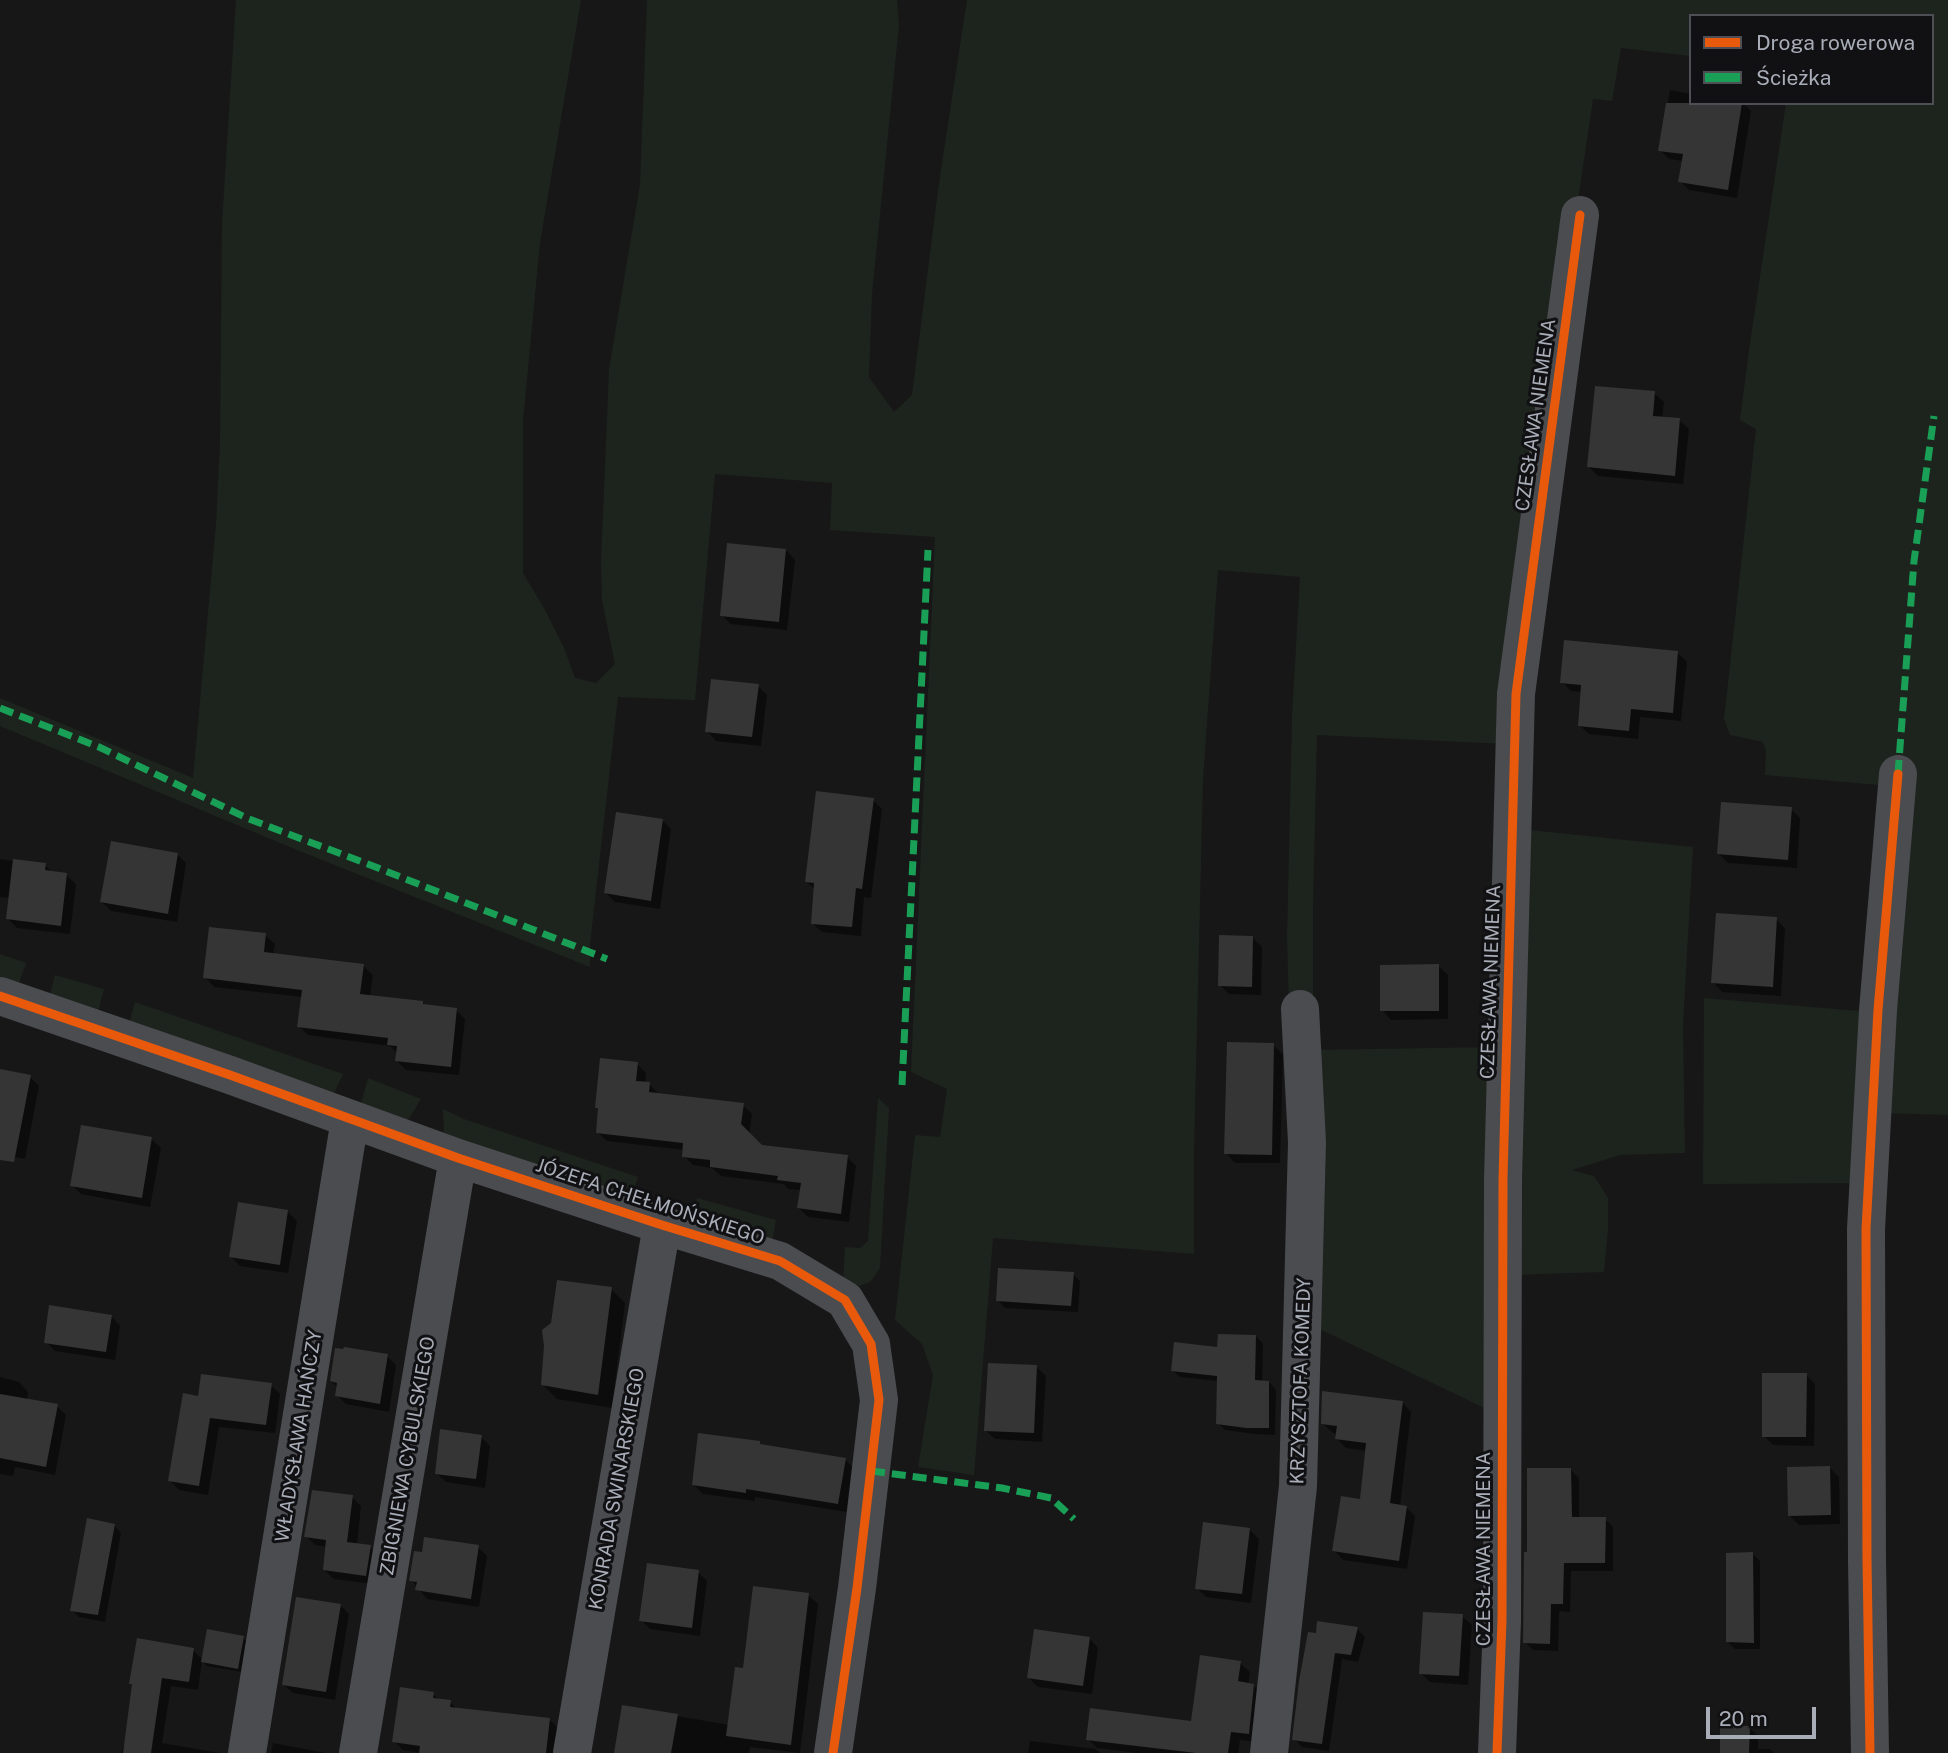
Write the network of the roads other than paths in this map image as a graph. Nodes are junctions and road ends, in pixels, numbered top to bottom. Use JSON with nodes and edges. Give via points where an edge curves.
{"nodes":[{"id":1,"x":1580,"y":215,"type":"dead end"},
{"id":2,"x":1898,"y":774,"type":"dead end"},
{"id":3,"x":0,"y":996,"type":"edge"},
{"id":4,"x":1300,"y":1009,"type":"dead end"},
{"id":5,"x":350,"y":1119,"type":"junction"},
{"id":6,"x":458,"y":1158,"type":"junction"},
{"id":7,"x":662,"y":1225,"type":"junction"},
{"id":8,"x":247,"y":1753,"type":"edge"},
{"id":9,"x":358,"y":1753,"type":"edge"},
{"id":10,"x":572,"y":1753,"type":"edge"},
{"id":11,"x":833,"y":1753,"type":"edge"},
{"id":12,"x":1269,"y":1753,"type":"edge"},
{"id":13,"x":1497,"y":1753,"type":"edge"},
{"id":14,"x":1870,"y":1753,"type":"edge"}],
"edges":[{"from":1,"to":13,"type":"street","name":"CZESŁAWA NIEMENA","via":[[1516,694],[1503,1178],[1502,1621]]},
{"from":2,"to":14,"type":"street","via":[[1866,1229]]},
{"from":3,"to":5,"type":"street","name":"JÓZEFA CHEŁMOŃSKIEGO"},
{"from":4,"to":12,"type":"street","name":"KRZYSZTOFA KOMEDY","via":[[1307,1142],[1298,1486]]},
{"from":5,"to":6,"type":"street","name":"JÓZEFA CHEŁMOŃSKIEGO"},
{"from":5,"to":8,"type":"street","name":"WŁADYSŁAWA HAŃCZY"},
{"from":6,"to":7,"type":"street","name":"JÓZEFA CHEŁMOŃSKIEGO"},
{"from":6,"to":9,"type":"street","name":"ZBIGNIEWA CYBULSKIEGO"},
{"from":7,"to":10,"type":"street","name":"KONRADA SWINARSKIEGO"},
{"from":7,"to":11,"type":"street","name":"JÓZEFA CHEŁMOŃSKIEGO","via":[[780,1261],[845,1300],[871,1344],[880,1400]]}]}
